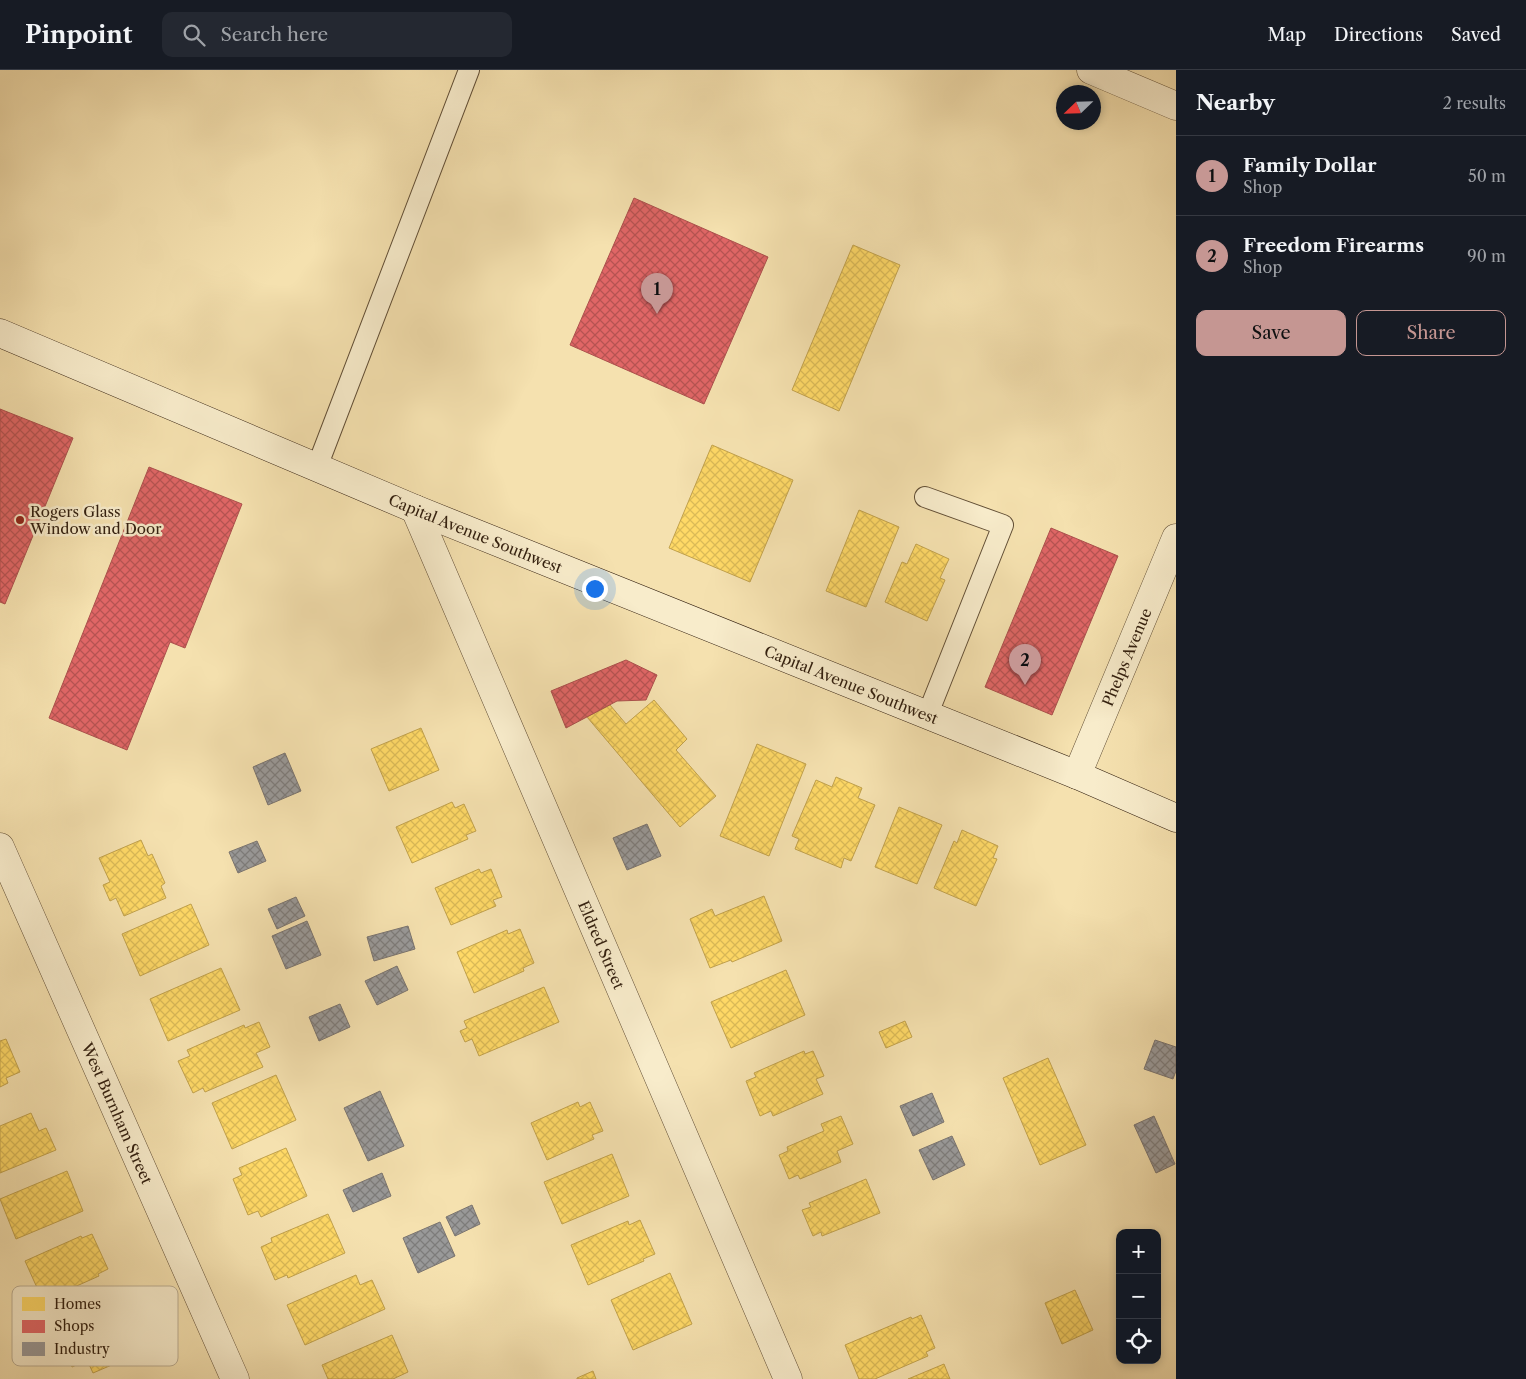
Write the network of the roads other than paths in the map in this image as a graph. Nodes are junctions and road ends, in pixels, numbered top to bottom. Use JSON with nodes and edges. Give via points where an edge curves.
{"nodes":[{"id":1,"x":469,"y":70,"type":"edge"},
{"id":2,"x":1091,"y":70,"type":"edge"},
{"id":3,"x":1176,"y":106,"type":"edge"},
{"id":4,"x":0,"y":333,"type":"edge"},
{"id":5,"x":317,"y":467,"type":"junction"},
{"id":6,"x":925,"y":497,"type":"dead end"},
{"id":7,"x":415,"y":509,"type":"junction"},
{"id":8,"x":1176,"y":538,"type":"edge"},
{"id":9,"x":927,"y":716,"type":"junction"},
{"id":10,"x":1077,"y":775,"type":"junction"},
{"id":11,"x":1176,"y":818,"type":"edge"},
{"id":12,"x":0,"y":846,"type":"edge"},
{"id":13,"x":235,"y":1379,"type":"edge"},
{"id":14,"x":788,"y":1379,"type":"edge"}],
"edges":[{"from":1,"to":5,"type":"lane"},
{"from":2,"to":3,"type":"street"},
{"from":4,"to":5,"type":"street","name":"Capital Avenue Southwest"},
{"from":5,"to":7,"type":"street","name":"Capital Avenue Southwest"},
{"from":6,"to":9,"type":"lane","via":[[1003,525]]},
{"from":7,"to":9,"type":"street","name":"Capital Avenue Southwest"},
{"from":7,"to":14,"type":"street","name":"Eldred Street"},
{"from":8,"to":10,"type":"street","name":"Phelps Avenue"},
{"from":9,"to":10,"type":"street","name":"Capital Avenue Southwest"},
{"from":10,"to":11,"type":"street","name":"Capital Avenue Southwest"},
{"from":12,"to":13,"type":"street","name":"West Burnham Street"}]}
